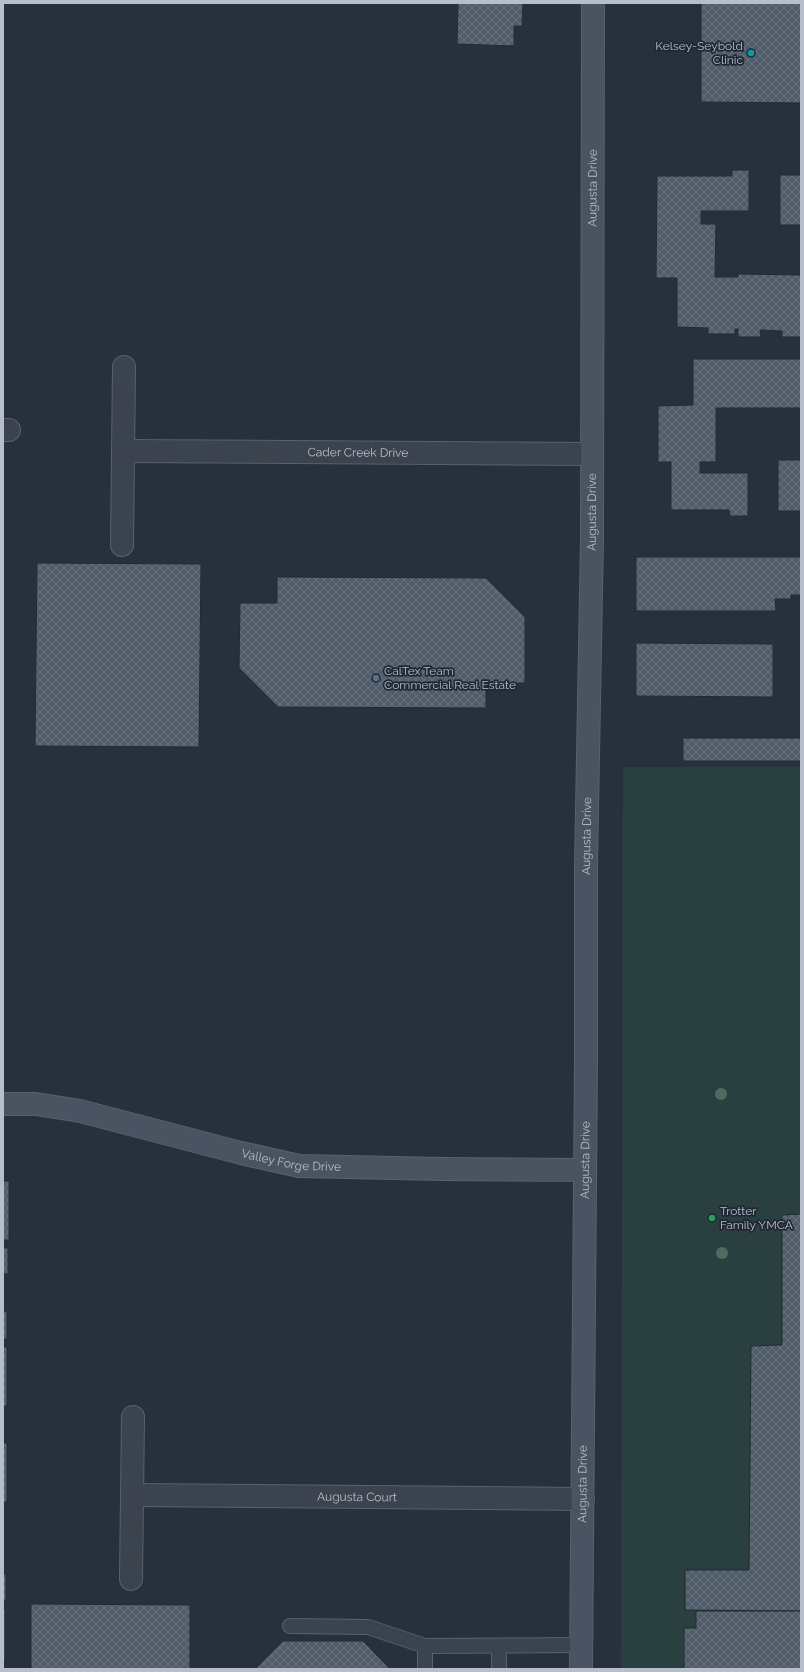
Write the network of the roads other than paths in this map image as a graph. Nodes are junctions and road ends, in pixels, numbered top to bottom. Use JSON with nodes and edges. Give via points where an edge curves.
{"nodes":[{"id":1,"x":593,"y":3,"type":"edge"},
{"id":2,"x":124,"y":367,"type":"dead end"},
{"id":3,"x":124,"y":451,"type":"junction"},
{"id":4,"x":592,"y":454,"type":"junction"},
{"id":5,"x":122,"y":545,"type":"dead end"},
{"id":6,"x":3,"y":1104,"type":"edge"},
{"id":7,"x":585,"y":1170,"type":"junction"},
{"id":8,"x":133,"y":1417,"type":"dead end"},
{"id":9,"x":132,"y":1495,"type":"junction"},
{"id":10,"x":583,"y":1499,"type":"junction"},
{"id":11,"x":131,"y":1579,"type":"dead end"},
{"id":12,"x":290,"y":1626,"type":"dead end"},
{"id":13,"x":582,"y":1645,"type":"junction"},
{"id":14,"x":425,"y":1646,"type":"junction"},
{"id":15,"x":500,"y":1646,"type":"junction"},
{"id":16,"x":425,"y":1669,"type":"edge"},
{"id":17,"x":499,"y":1669,"type":"edge"},
{"id":18,"x":582,"y":1669,"type":"edge"}],
"edges":[{"from":1,"to":4,"type":"street","name":"Augusta Drive"},
{"from":2,"to":3,"type":"street"},
{"from":3,"to":4,"type":"street","name":"Cader Creek Drive"},
{"from":3,"to":5,"type":"street"},
{"from":4,"to":7,"type":"street","name":"Augusta Drive"},
{"from":6,"to":7,"type":"street","name":"Valley Forge Drive","via":[[36,1104],[80,1111],[299,1166]]},
{"from":7,"to":10,"type":"street","name":"Augusta Drive"},
{"from":8,"to":9,"type":"street"},
{"from":9,"to":10,"type":"street","name":"Augusta Court"},
{"from":9,"to":11,"type":"street"},
{"from":10,"to":13,"type":"street","name":"Augusta Drive"},
{"from":12,"to":14,"type":"lane","via":[[368,1627]]},
{"from":13,"to":15,"type":"lane"},
{"from":13,"to":18,"type":"street","name":"Augusta Drive"},
{"from":14,"to":15,"type":"lane"},
{"from":14,"to":16,"type":"lane"},
{"from":15,"to":17,"type":"lane"}]}
